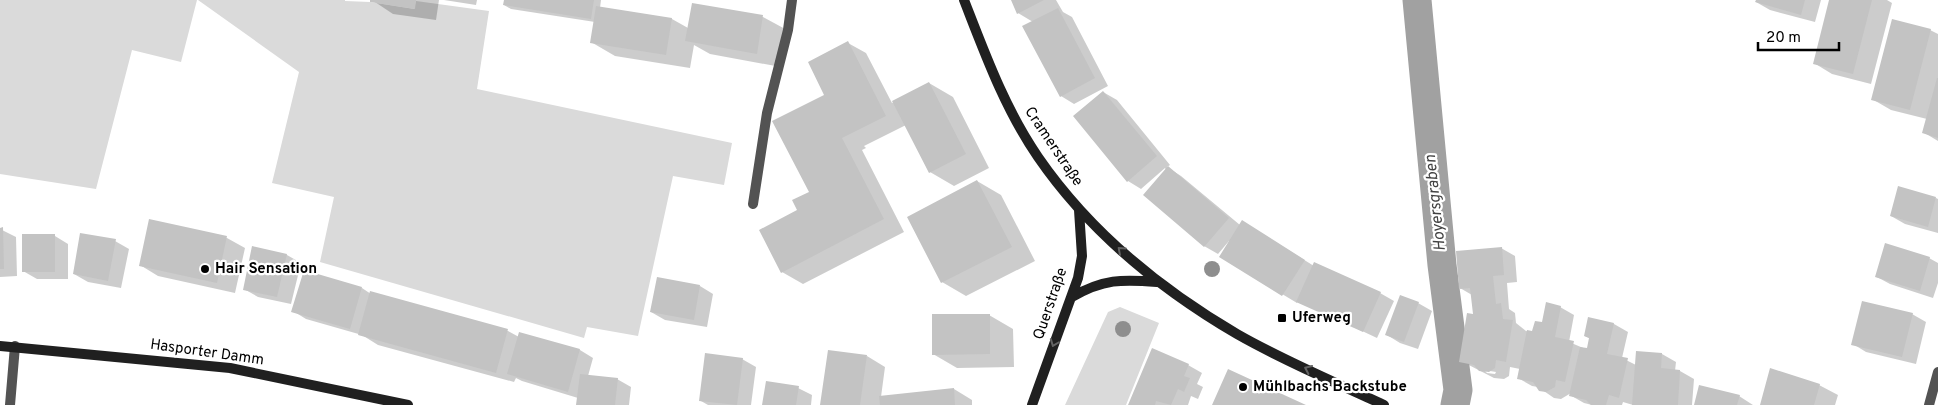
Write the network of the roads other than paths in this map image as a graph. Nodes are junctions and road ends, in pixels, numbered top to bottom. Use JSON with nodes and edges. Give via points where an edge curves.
{"nodes":[{"id":1,"x":792,"y":0,"type":"edge"},
{"id":2,"x":964,"y":0,"type":"edge"},
{"id":3,"x":753,"y":204,"type":"dead end"},
{"id":4,"x":1079,"y":210,"type":"junction"},
{"id":5,"x":1158,"y":282,"type":"junction"},
{"id":6,"x":1072,"y":298,"type":"junction"},
{"id":7,"x":0,"y":346,"type":"edge"},
{"id":8,"x":15,"y":346,"type":"junction"},
{"id":9,"x":1938,"y":372,"type":"edge"},
{"id":10,"x":404,"y":404,"type":"edge"},
{"id":11,"x":1377,"y":404,"type":"edge"},
{"id":12,"x":10,"y":405,"type":"edge"},
{"id":13,"x":1032,"y":405,"type":"edge"},
{"id":14,"x":1928,"y":405,"type":"edge"}],
"edges":[{"from":1,"to":3,"type":"street","via":[[788,30],[767,113]]},
{"from":2,"to":4,"type":"main road","name":"Cramerstraße","via":[[992,72],[1014,117],[1039,158]]},
{"from":5,"to":4,"type":"main road","name":"Cramerstraße","one_way":true},
{"from":4,"to":6,"type":"main road","name":"Querstraße","via":[[1082,256]]},
{"from":5,"to":6,"type":"main road","name":"Cramerstraße","via":[[1107,282],[1090,287]]},
{"from":11,"to":5,"type":"main road","name":"Cramerstraße","one_way":true,"via":[[1238,335]]},
{"from":6,"to":13,"type":"main road","name":"Querstraße","one_way":true},
{"from":7,"to":8,"type":"main road","name":"Hasporter Damm"},
{"from":8,"to":10,"type":"main road","name":"Hasporter Damm","via":[[230,368]]},
{"from":8,"to":12,"type":"street"},
{"from":9,"to":14,"type":"street"}]}
